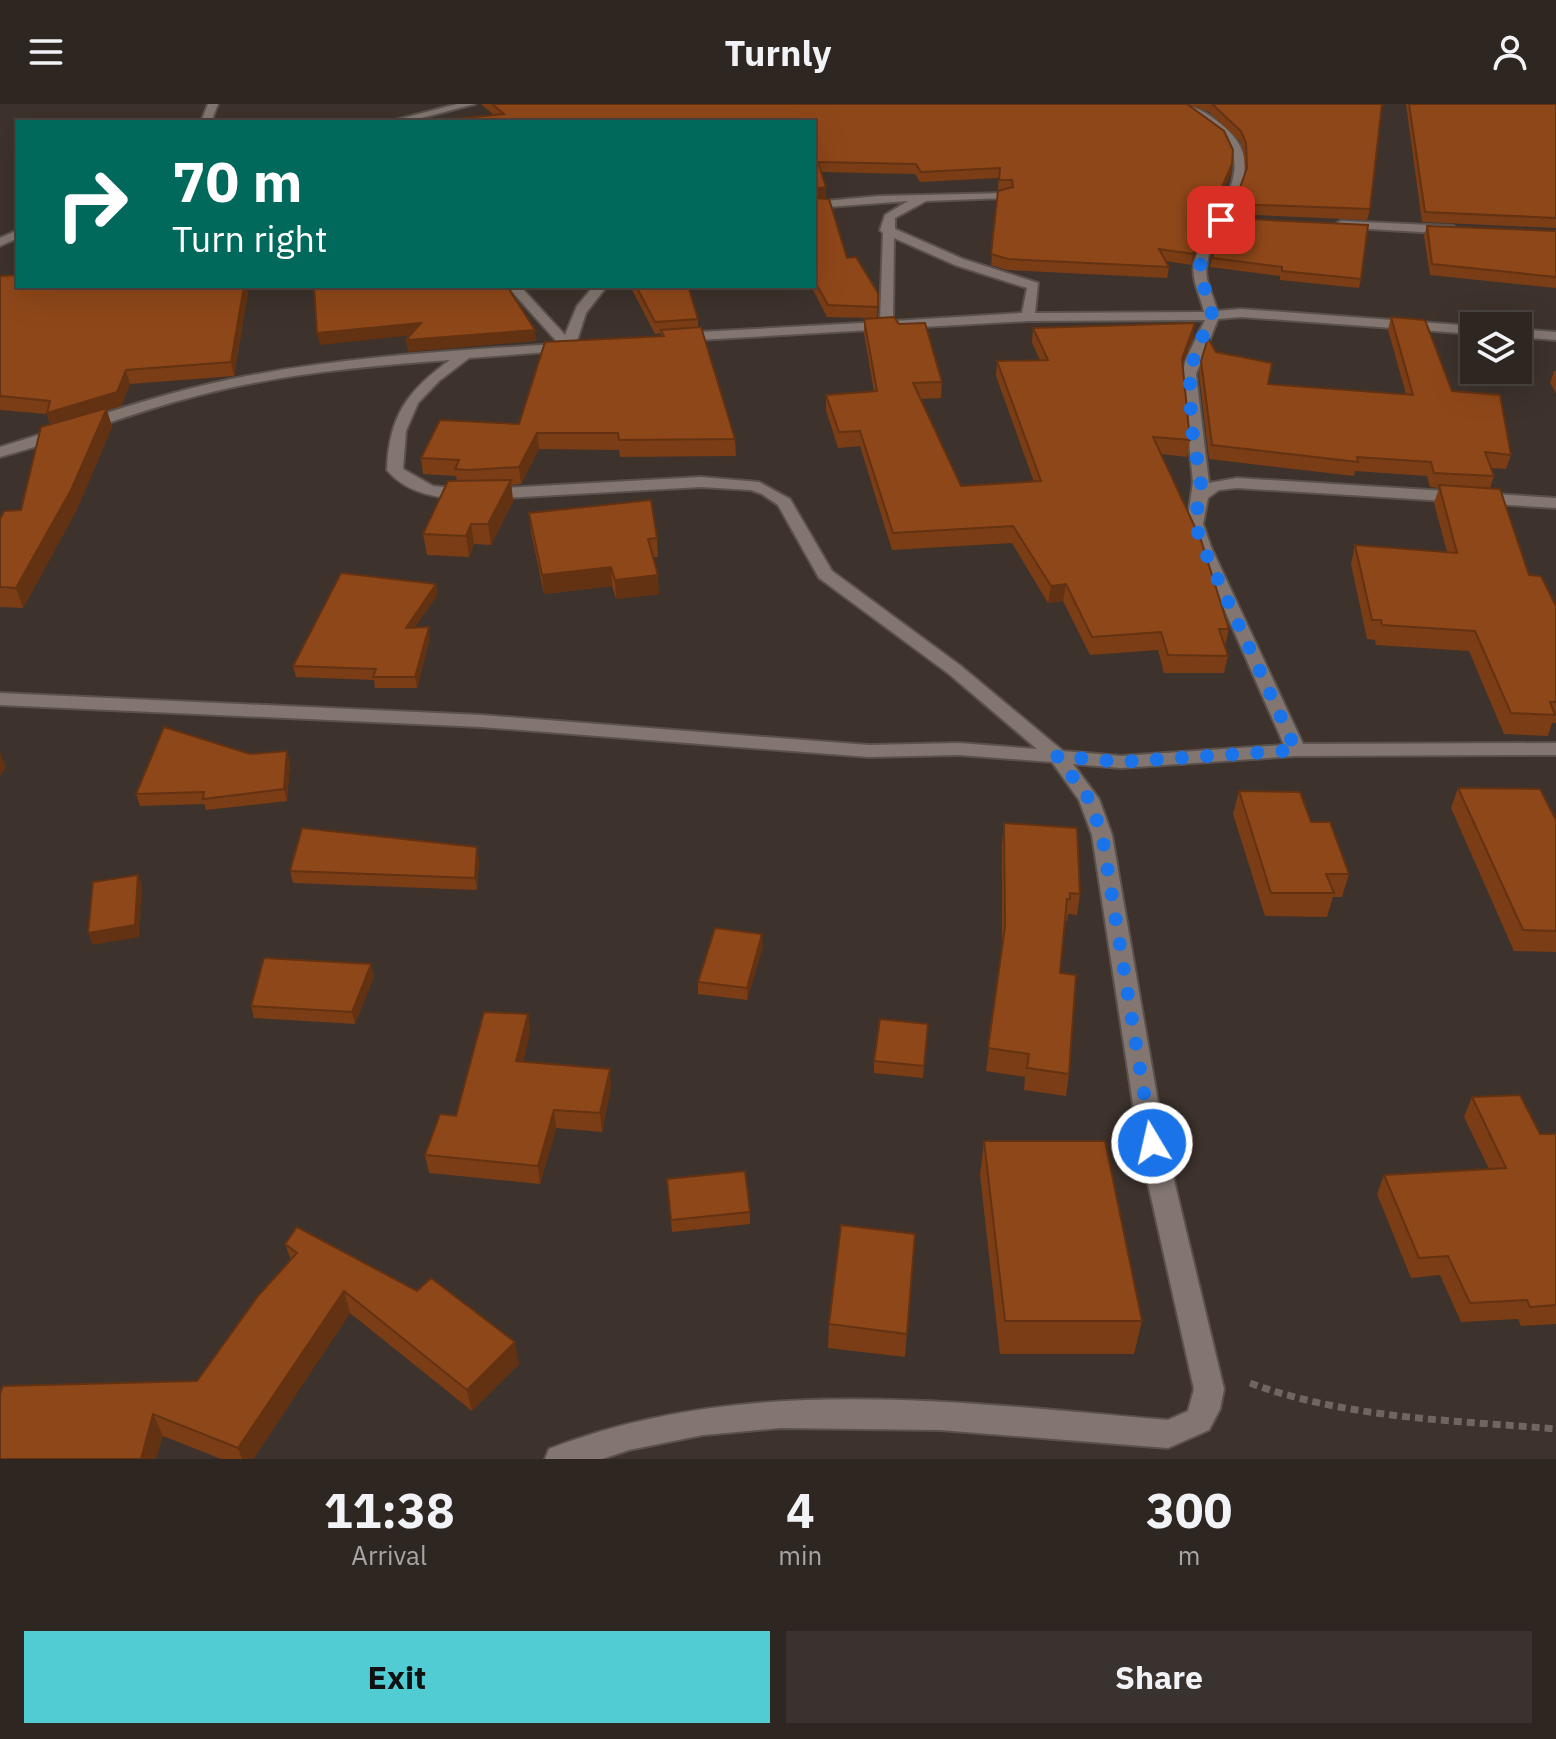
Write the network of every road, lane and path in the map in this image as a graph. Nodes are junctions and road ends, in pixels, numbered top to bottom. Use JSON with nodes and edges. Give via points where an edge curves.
{"nodes":[{"id":1,"x":470,"y":104,"type":"edge"},
{"id":2,"x":1182,"y":104,"type":"edge"},
{"id":3,"x":402,"y":120,"type":"edge"},
{"id":4,"x":1005,"y":195,"type":"edge"},
{"id":5,"x":939,"y":197,"type":"junction"},
{"id":6,"x":816,"y":205,"type":"edge"},
{"id":7,"x":1221,"y":220,"type":"junction"},
{"id":8,"x":1237,"y":220,"type":"edge"},
{"id":9,"x":1326,"y":225,"type":"edge"},
{"id":10,"x":886,"y":230,"type":"junction"},
{"id":11,"x":1471,"y":231,"type":"edge"},
{"id":12,"x":515,"y":288,"type":"edge"},
{"id":13,"x":599,"y":288,"type":"edge"},
{"id":14,"x":1212,"y":314,"type":"junction"},
{"id":15,"x":1028,"y":317,"type":"junction"},
{"id":16,"x":886,"y":325,"type":"junction"},
{"id":17,"x":1460,"y":329,"type":"edge"},
{"id":18,"x":1532,"y":334,"type":"edge"},
{"id":19,"x":1556,"y":336,"type":"edge"},
{"id":20,"x":663,"y":339,"type":"edge"},
{"id":21,"x":585,"y":345,"type":"edge"},
{"id":22,"x":569,"y":347,"type":"junction"},
{"id":23,"x":465,"y":355,"type":"junction"},
{"id":24,"x":0,"y":452,"type":"edge"},
{"id":25,"x":1201,"y":496,"type":"junction"},
{"id":26,"x":1556,"y":503,"type":"edge"},
{"id":27,"x":0,"y":699,"type":"edge"},
{"id":28,"x":1556,"y":749,"type":"edge"},
{"id":29,"x":1296,"y":750,"type":"junction"},
{"id":30,"x":1057,"y":756,"type":"junction"},
{"id":31,"x":1203,"y":1363,"type":"junction"},
{"id":32,"x":1556,"y":1429,"type":"edge"},
{"id":33,"x":560,"y":1459,"type":"edge"}],
"edges":[{"from":1,"to":3,"type":"street"},
{"from":2,"to":7,"type":"street","via":[[1214,125],[1236,149],[1237,178]]},
{"from":4,"to":5,"type":"street"},
{"from":5,"to":6,"type":"street"},
{"from":5,"to":10,"type":"street","via":[[900,208],[889,217]]},
{"from":7,"to":8,"type":"street"},
{"from":7,"to":14,"type":"street","via":[[1205,245],[1199,270]]},
{"from":9,"to":11,"type":"street"},
{"from":10,"to":15,"type":"street","via":[[959,262],[1034,286]]},
{"from":10,"to":16,"type":"street"},
{"from":12,"to":22,"type":"street"},
{"from":13,"to":22,"type":"street","via":[[586,299]]},
{"from":14,"to":15,"type":"street"},
{"from":14,"to":17,"type":"street"},
{"from":14,"to":25,"type":"street","via":[[1188,373]]},
{"from":15,"to":16,"type":"street"},
{"from":16,"to":20,"type":"street"},
{"from":18,"to":19,"type":"street"},
{"from":21,"to":22,"type":"street"},
{"from":22,"to":23,"type":"street"},
{"from":23,"to":24,"type":"street","via":[[352,364],[227,385]]},
{"from":23,"to":30,"type":"street","via":[[427,382],[404,410],[394,449],[395,470],[407,483],[470,495],[701,482],[768,491],[784,502],[825,574],[955,670]]},
{"from":25,"to":26,"type":"street","via":[[1214,486],[1237,483]]},
{"from":25,"to":29,"type":"street","via":[[1195,524],[1203,547]]},
{"from":27,"to":30,"type":"street","via":[[481,721],[869,751],[959,749]]},
{"from":28,"to":29,"type":"street"},
{"from":29,"to":30,"type":"street","via":[[1121,762]]},
{"from":30,"to":31,"type":"street","via":[[1089,799],[1102,835],[1152,1143]]},
{"from":31,"to":32,"type":"path","via":[[1281,1397],[1322,1407]]},
{"from":31,"to":33,"type":"street","via":[[1207,1412],[1193,1427],[1168,1434],[881,1412],[664,1428],[601,1441]]}]}
